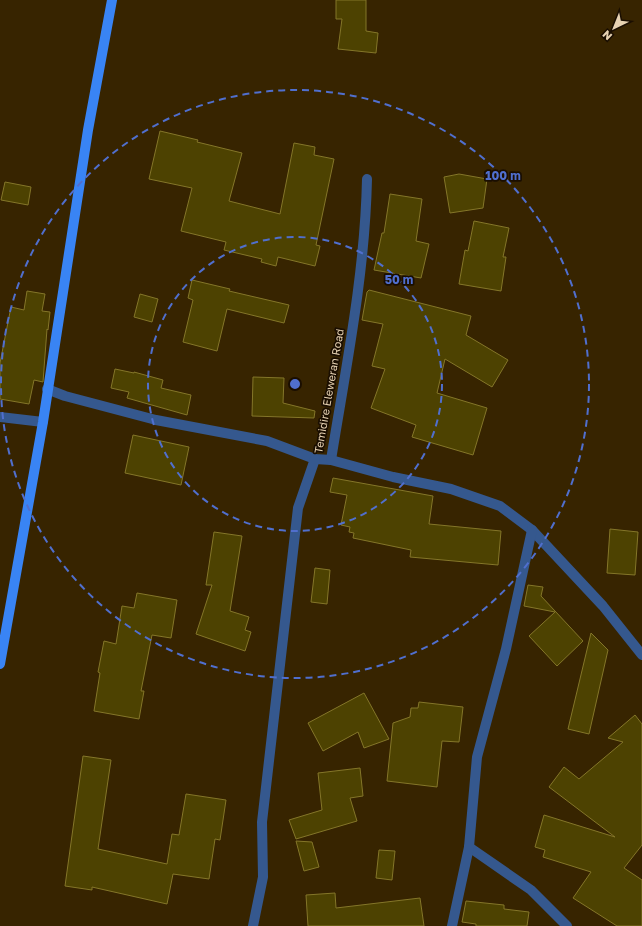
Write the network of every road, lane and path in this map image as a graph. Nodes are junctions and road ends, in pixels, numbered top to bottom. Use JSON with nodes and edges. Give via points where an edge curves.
{"nodes":[{"id":1,"x":112,"y":0,"type":"edge"},
{"id":2,"x":367,"y":180,"type":"dead end"},
{"id":3,"x":47,"y":389,"type":"junction"},
{"id":4,"x":0,"y":417,"type":"edge"},
{"id":5,"x":43,"y":422,"type":"junction"},
{"id":6,"x":315,"y":459,"type":"junction"},
{"id":7,"x":331,"y":460,"type":"junction"},
{"id":8,"x":532,"y":530,"type":"junction"},
{"id":9,"x":642,"y":655,"type":"edge"},
{"id":10,"x":0,"y":664,"type":"edge"},
{"id":11,"x":468,"y":847,"type":"junction"},
{"id":12,"x":253,"y":926,"type":"edge"},
{"id":13,"x":452,"y":926,"type":"edge"},
{"id":14,"x":567,"y":926,"type":"edge"}],
"edges":[{"from":1,"to":3,"type":"main road","via":[[88,130]]},
{"from":2,"to":7,"type":"street","name":"Temidire Eleweran Road","via":[[355,306]]},
{"from":3,"to":5,"type":"main road"},
{"from":3,"to":6,"type":"street","name":"Temidire Eleweran Road","via":[[156,420],[267,442]]},
{"from":4,"to":5,"type":"street"},
{"from":5,"to":10,"type":"main road"},
{"from":6,"to":7,"type":"street","name":"Temidire Eleweran Road"},
{"from":6,"to":12,"type":"street","via":[[298,508],[262,822],[263,877]]},
{"from":7,"to":8,"type":"street","via":[[451,489],[500,506]]},
{"from":8,"to":9,"type":"street","via":[[603,606]]},
{"from":8,"to":11,"type":"street","via":[[506,648],[477,757]]},
{"from":11,"to":13,"type":"street"},
{"from":11,"to":14,"type":"street","via":[[531,890]]}]}
